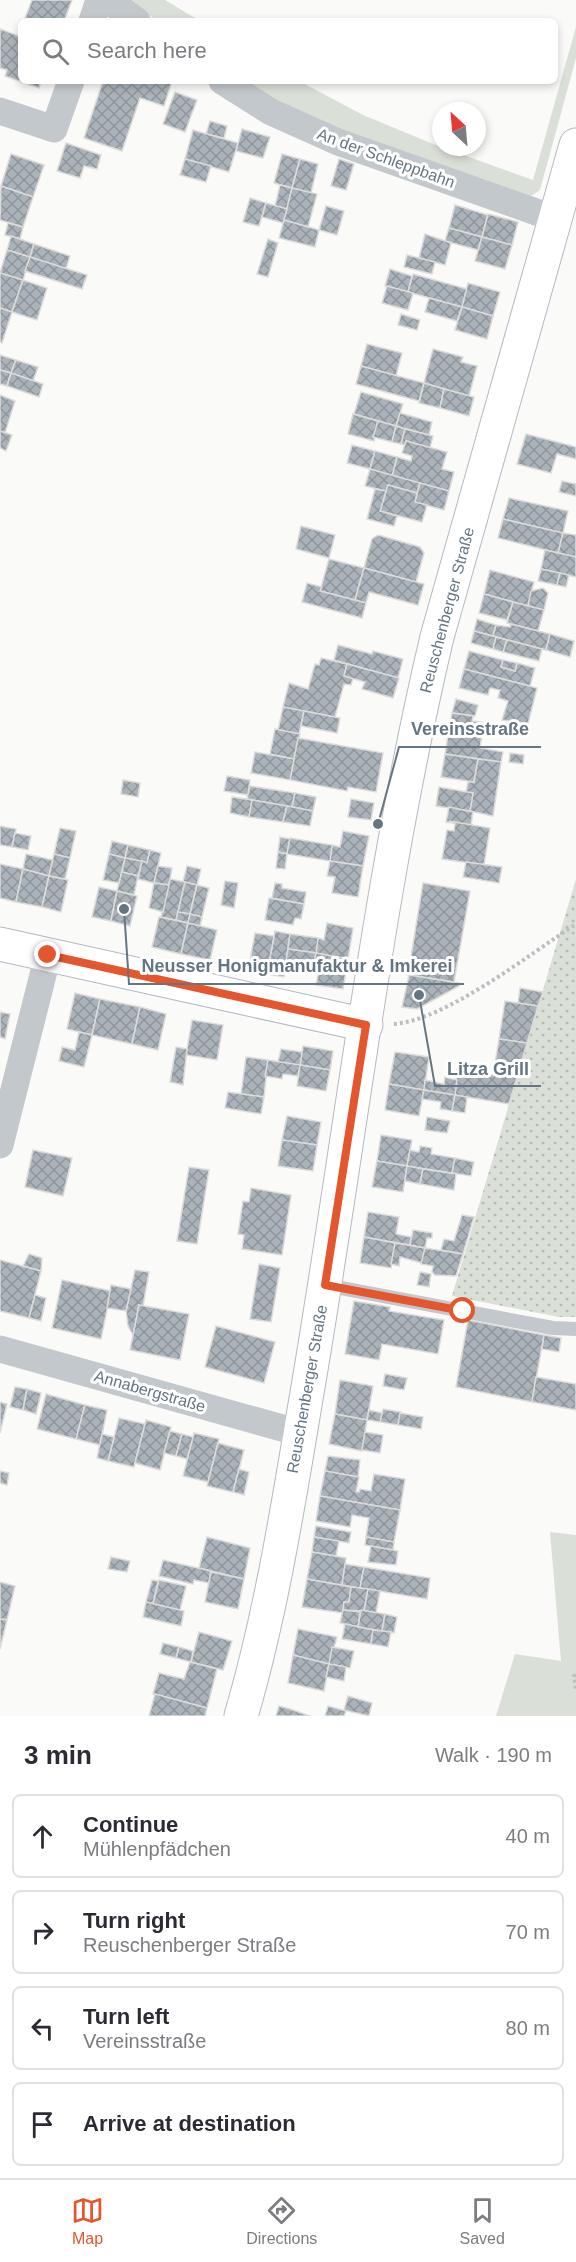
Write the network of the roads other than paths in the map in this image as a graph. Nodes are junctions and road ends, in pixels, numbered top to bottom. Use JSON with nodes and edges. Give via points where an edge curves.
{"nodes":[{"id":1,"x":99,"y":0,"type":"edge"},
{"id":2,"x":108,"y":0,"type":"edge"},
{"id":3,"x":93,"y":18,"type":"edge"},
{"id":4,"x":133,"y":18,"type":"edge"},
{"id":5,"x":69,"y":84,"type":"edge"},
{"id":6,"x":227,"y":84,"type":"edge"},
{"id":7,"x":0,"y":112,"type":"edge"},
{"id":8,"x":576,"y":145,"type":"edge"},
{"id":9,"x":564,"y":207,"type":"edge"},
{"id":10,"x":0,"y":944,"type":"edge"},
{"id":11,"x":48,"y":955,"type":"junction"},
{"id":12,"x":366,"y":1025,"type":"junction"},
{"id":13,"x":0,"y":1145,"type":"edge"},
{"id":14,"x":325,"y":1285,"type":"junction"},
{"id":15,"x":576,"y":1329,"type":"edge"},
{"id":16,"x":0,"y":1349,"type":"edge"},
{"id":17,"x":300,"y":1432,"type":"junction"},
{"id":18,"x":241,"y":1716,"type":"edge"}],
"edges":[{"from":1,"to":3,"type":"street"},
{"from":2,"to":4,"type":"street"},
{"from":5,"to":7,"type":"street","via":[[54,129]]},
{"from":6,"to":9,"type":"street","name":"An der Schleppbahn","via":[[271,112],[338,142]]},
{"from":8,"to":9,"type":"main road","name":"Reuschenberger Straße"},
{"from":9,"to":12,"type":"main road","name":"Reuschenberger Straße","via":[[437,637],[397,825]]},
{"from":10,"to":11,"type":"main road"},
{"from":11,"to":12,"type":"main road"},
{"from":11,"to":13,"type":"street"},
{"from":12,"to":14,"type":"main road","name":"Reuschenberger Straße"},
{"from":14,"to":15,"type":"lane"},
{"from":14,"to":17,"type":"main road","name":"Reuschenberger Straße"},
{"from":16,"to":17,"type":"street","name":"Annabergstraße"},
{"from":17,"to":18,"type":"main road","name":"Reuschenberger Straße","via":[[261,1640]]}]}
